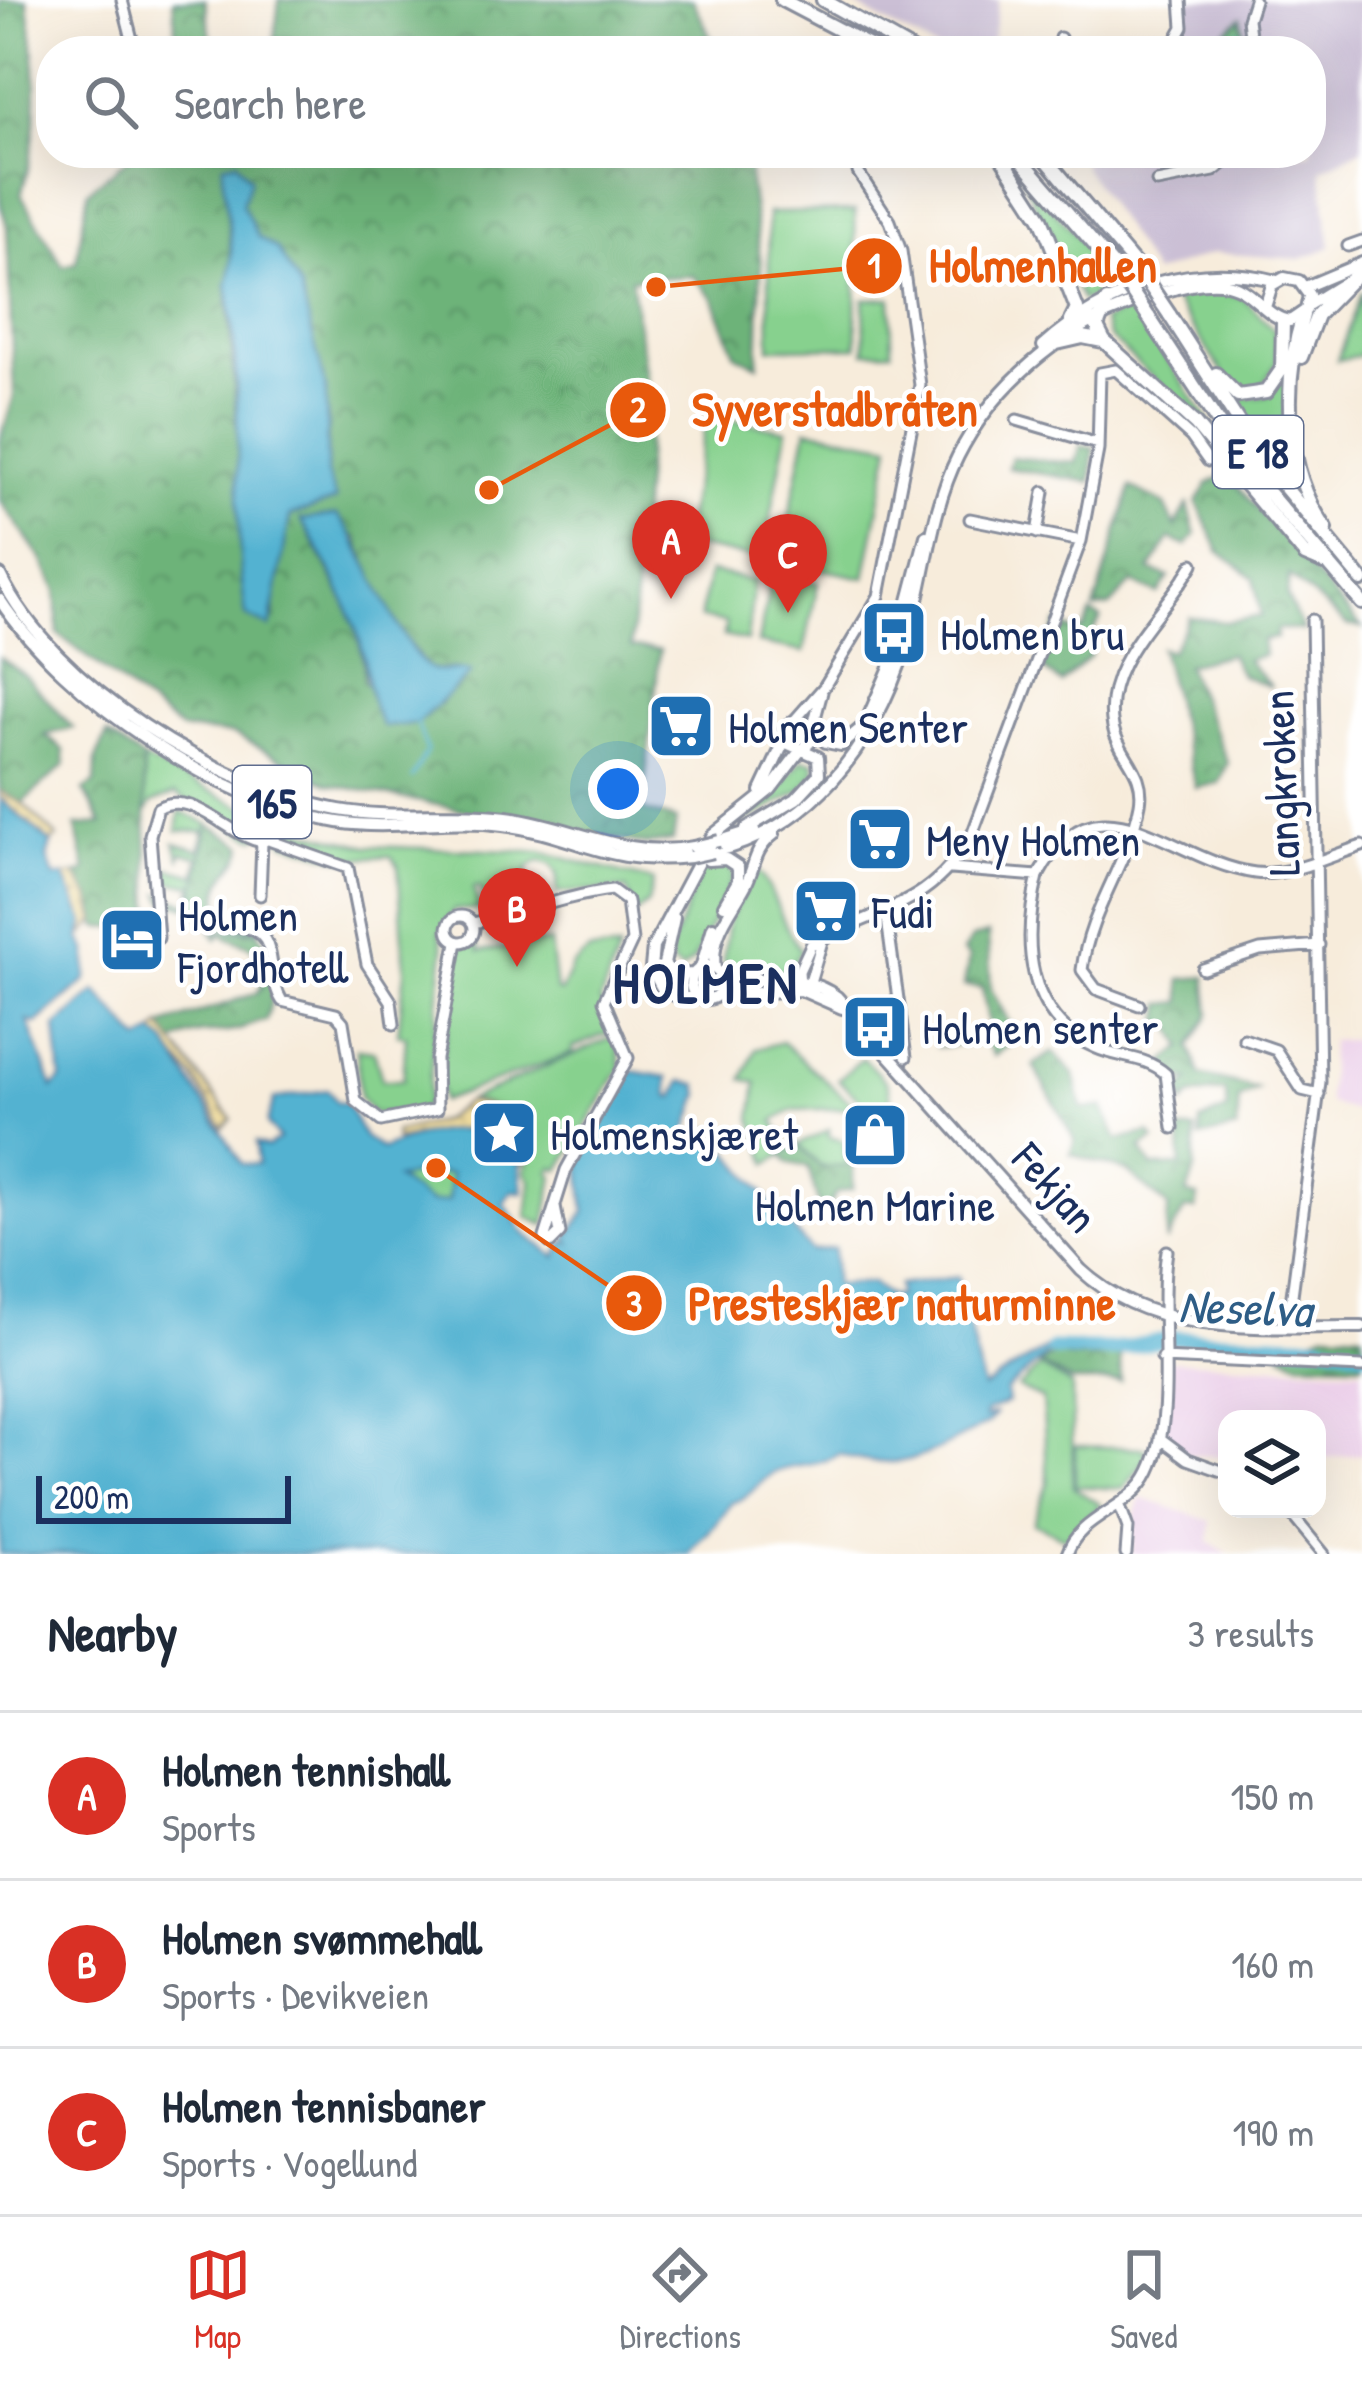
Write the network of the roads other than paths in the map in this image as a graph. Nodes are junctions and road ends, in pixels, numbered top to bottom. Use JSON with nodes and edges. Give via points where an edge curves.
{"nodes":[{"id":1,"x":122,"y":0,"type":"edge"},
{"id":2,"x":782,"y":0,"type":"edge"},
{"id":3,"x":823,"y":0,"type":"edge"},
{"id":4,"x":1181,"y":0,"type":"edge"},
{"id":5,"x":1254,"y":0,"type":"edge"},
{"id":6,"x":131,"y":36,"type":"edge"},
{"id":7,"x":850,"y":36,"type":"edge"},
{"id":8,"x":887,"y":36,"type":"edge"},
{"id":9,"x":1178,"y":36,"type":"edge"},
{"id":10,"x":1250,"y":36,"type":"edge"},
{"id":11,"x":1008,"y":168,"type":"edge"},
{"id":12,"x":1029,"y":168,"type":"edge"},
{"id":13,"x":1054,"y":168,"type":"edge"},
{"id":14,"x":1218,"y":168,"type":"edge"},
{"id":15,"x":858,"y":172,"type":"dead end"},
{"id":16,"x":1157,"y":182,"type":"dead end"},
{"id":17,"x":1362,"y":241,"type":"edge"},
{"id":18,"x":1348,"y":246,"type":"dead end"},
{"id":19,"x":1359,"y":271,"type":"edge"},
{"id":20,"x":1277,"y":280,"type":"junction"},
{"id":21,"x":1305,"y":287,"type":"junction"},
{"id":22,"x":1107,"y":302,"type":"joint"},
{"id":23,"x":1266,"y":304,"type":"junction"},
{"id":24,"x":1306,"y":310,"type":"junction"},
{"id":25,"x":1169,"y":314,"type":"junction"},
{"id":26,"x":1086,"y":316,"type":"junction"},
{"id":27,"x":1283,"y":321,"type":"junction"},
{"id":28,"x":1104,"y":341,"type":"junction"},
{"id":29,"x":1057,"y":343,"type":"junction"},
{"id":30,"x":1294,"y":375,"type":"junction"},
{"id":31,"x":1017,"y":419,"type":"dead end"},
{"id":32,"x":1098,"y":444,"type":"junction"},
{"id":33,"x":1208,"y":461,"type":"dead end"},
{"id":34,"x":1044,"y":492,"type":"dead end"},
{"id":35,"x":970,"y":519,"type":"dead end"},
{"id":36,"x":1037,"y":533,"type":"junction"},
{"id":37,"x":1081,"y":541,"type":"junction"},
{"id":38,"x":1324,"y":563,"type":"junction"},
{"id":39,"x":1193,"y":564,"type":"dead end"},
{"id":40,"x":0,"y":575,"type":"edge"},
{"id":41,"x":1362,"y":580,"type":"edge"},
{"id":42,"x":2,"y":593,"type":"edge"},
{"id":43,"x":1362,"y":603,"type":"edge"},
{"id":44,"x":1312,"y":620,"type":"dead end"},
{"id":45,"x":824,"y":687,"type":"junction"},
{"id":46,"x":794,"y":721,"type":"junction"},
{"id":47,"x":865,"y":724,"type":"junction"},
{"id":48,"x":812,"y":730,"type":"junction"},
{"id":49,"x":784,"y":742,"type":"junction"},
{"id":50,"x":800,"y":751,"type":"junction"},
{"id":51,"x":289,"y":802,"type":"junction"},
{"id":52,"x":752,"y":803,"type":"junction"},
{"id":53,"x":798,"y":812,"type":"junction"},
{"id":54,"x":1132,"y":828,"type":"junction"},
{"id":55,"x":735,"y":837,"type":"junction"},
{"id":56,"x":267,"y":842,"type":"junction"},
{"id":57,"x":1362,"y":846,"type":"edge"},
{"id":58,"x":713,"y":851,"type":"junction"},
{"id":59,"x":690,"y":855,"type":"junction"},
{"id":60,"x":1316,"y":860,"type":"junction"},
{"id":61,"x":951,"y":869,"type":"junction"},
{"id":62,"x":1038,"y":877,"type":"junction"},
{"id":63,"x":260,"y":895,"type":"dead end"},
{"id":64,"x":886,"y":913,"type":"junction"},
{"id":65,"x":472,"y":923,"type":"junction"},
{"id":66,"x":239,"y":926,"type":"dead end"},
{"id":67,"x":158,"y":938,"type":"dead end"},
{"id":68,"x":632,"y":941,"type":"junction"},
{"id":69,"x":457,"y":942,"type":"junction"},
{"id":70,"x":1319,"y":945,"type":"junction"},
{"id":71,"x":659,"y":948,"type":"junction"},
{"id":72,"x":1203,"y":969,"type":"dead end"},
{"id":73,"x":697,"y":971,"type":"junction"},
{"id":74,"x":717,"y":971,"type":"junction"},
{"id":75,"x":805,"y":986,"type":"junction"},
{"id":76,"x":718,"y":995,"type":"junction"},
{"id":77,"x":699,"y":997,"type":"junction"},
{"id":78,"x":1139,"y":1005,"type":"dead end"},
{"id":79,"x":394,"y":1024,"type":"dead end"},
{"id":80,"x":1244,"y":1039,"type":"dead end"},
{"id":81,"x":906,"y":1057,"type":"dead end"},
{"id":82,"x":1319,"y":1094,"type":"junction"},
{"id":83,"x":1173,"y":1128,"type":"dead end"},
{"id":84,"x":555,"y":1207,"type":"dead end"},
{"id":85,"x":1166,"y":1251,"type":"dead end"},
{"id":86,"x":1161,"y":1316,"type":"junction"},
{"id":87,"x":1288,"y":1326,"type":"junction"},
{"id":88,"x":1362,"y":1328,"type":"edge"},
{"id":89,"x":1162,"y":1354,"type":"junction"},
{"id":90,"x":1362,"y":1367,"type":"edge"},
{"id":91,"x":1160,"y":1438,"type":"junction"},
{"id":92,"x":1218,"y":1470,"type":"edge"},
{"id":93,"x":1120,"y":1506,"type":"junction"},
{"id":94,"x":1294,"y":1518,"type":"edge"},
{"id":95,"x":1067,"y":1554,"type":"edge"},
{"id":96,"x":1126,"y":1554,"type":"edge"},
{"id":97,"x":1324,"y":1554,"type":"edge"}],
"edges":[{"from":1,"to":6,"type":"street"},
{"from":2,"to":7,"type":"highway"},
{"from":3,"to":8,"type":"highway"},
{"from":4,"to":9,"type":"street"},
{"from":5,"to":10,"type":"street"},
{"from":11,"to":26,"type":"highway"},
{"from":12,"to":38,"type":"highway","number":"E 18","bridge":true,"via":[[1119,273],[1250,471]]},
{"from":13,"to":25,"type":"highway","number":"E 18","bridge":true},
{"from":14,"to":16,"type":"street"},
{"from":15,"to":45,"type":"street","via":[[901,251],[920,385],[879,596]]},
{"from":17,"to":18,"type":"street"},
{"from":19,"to":21,"type":"main road"},
{"from":19,"to":24,"type":"main road"},
{"from":19,"to":30,"type":"highway","number":"E 18","via":[[1315,319]]},
{"from":20,"to":21,"type":"main road"},
{"from":20,"to":22,"type":"main road","via":[[1216,270]]},
{"from":20,"to":23,"type":"main road"},
{"from":21,"to":24,"type":"main road"},
{"from":22,"to":26,"type":"highway"},
{"from":23,"to":26,"type":"main road","number":"165","via":[[1217,283]]},
{"from":23,"to":27,"type":"main road","number":"165"},
{"from":24,"to":27,"type":"main road"},
{"from":24,"to":30,"type":"highway","number":"E 18"},
{"from":25,"to":27,"type":"highway","number":"E 18","via":[[1221,382],[1249,398],[1266,392],[1282,369]]},
{"from":25,"to":41,"type":"highway","number":"E 18","via":[[1264,462]]},
{"from":26,"to":28,"type":"highway"},
{"from":26,"to":29,"type":"main road","number":"165"},
{"from":26,"to":47,"type":"main road","number":"165","via":[[1000,386],[953,454],[894,658]]},
{"from":28,"to":29,"type":"highway"},
{"from":28,"to":38,"type":"highway","number":"E 18","via":[[1195,424],[1305,555]]},
{"from":29,"to":53,"type":"main road","number":"165","via":[[1004,389],[968,437],[949,476],[883,707],[839,773]]},
{"from":30,"to":41,"type":"highway","number":"E 18","via":[[1292,440],[1302,488]]},
{"from":31,"to":32,"type":"street"},
{"from":32,"to":33,"type":"street","via":[[1098,379],[1106,368],[1163,410]]},
{"from":32,"to":37,"type":"street"},
{"from":34,"to":36,"type":"street"},
{"from":35,"to":36,"type":"street"},
{"from":36,"to":37,"type":"street"},
{"from":37,"to":61,"type":"street","via":[[994,783]]},
{"from":38,"to":43,"type":"highway","number":"E 18"},
{"from":39,"to":54,"type":"street","via":[[1130,652],[1114,698],[1116,738],[1141,786]]},
{"from":40,"to":42,"type":"main road","number":"165"},
{"from":42,"to":51,"type":"main road","number":"165","via":[[135,717]]},
{"from":44,"to":60,"type":"street","name":"Langkroken"},
{"from":45,"to":46,"type":"street"},
{"from":45,"to":48,"type":"street"},
{"from":46,"to":48,"type":"main road"},
{"from":46,"to":49,"type":"main road"},
{"from":47,"to":48,"type":"main road","via":[[841,745]]},
{"from":47,"to":55,"type":"main road","number":"165","via":[[806,797]]},
{"from":48,"to":50,"type":"main road"},
{"from":49,"to":50,"type":"main road"},
{"from":49,"to":52,"type":"main road"},
{"from":50,"to":52,"type":"main road"},
{"from":50,"to":55,"type":"main road","number":"165","via":[[820,760],[817,779]]},
{"from":51,"to":56,"type":"street"},
{"from":51,"to":59,"type":"main road","number":"165","via":[[512,818]]},
{"from":51,"to":59,"type":"main road","number":"165","via":[[358,824],[500,824],[596,853],[667,861]]},
{"from":52,"to":71,"type":"main road","via":[[709,841]]},
{"from":53,"to":58,"type":"main road","number":"165"},
{"from":53,"to":74,"type":"main road","number":"165","via":[[756,851],[721,926]]},
{"from":54,"to":60,"type":"street","via":[[1257,873]]},
{"from":54,"to":62,"type":"street","via":[[1079,825]]},
{"from":54,"to":78,"type":"street","via":[[1082,970],[1096,989]]},
{"from":55,"to":58,"type":"main road","number":"165"},
{"from":56,"to":63,"type":"street"},
{"from":56,"to":67,"type":"street","via":[[188,805],[158,808],[150,835]]},
{"from":56,"to":79,"type":"street","via":[[348,868],[367,964],[391,1000]]},
{"from":57,"to":60,"type":"street"},
{"from":58,"to":59,"type":"main road","number":"165","bridge":true},
{"from":58,"to":73,"type":"main road","via":[[740,876]]},
{"from":60,"to":70,"type":"street","name":"Langkroken"},
{"from":61,"to":62,"type":"street"},
{"from":61,"to":64,"type":"street"},
{"from":62,"to":83,"type":"street","via":[[1028,927],[1040,1000],[1079,1039],[1166,1074]]},
{"from":64,"to":75,"type":"street","via":[[823,938]]},
{"from":64,"to":81,"type":"street"},
{"from":65,"to":68,"type":"street","via":[[612,890],[626,896]]},
{"from":65,"to":69,"type":"street","via":[[470,939]]},
{"from":65,"to":69,"type":"street","via":[[451,920],[448,933]]},
{"from":66,"to":69,"type":"street","via":[[266,935],[282,1000],[336,1013],[343,1022],[356,1101],[381,1121],[436,1109],[436,1059]]},
{"from":68,"to":71,"type":"street"},
{"from":68,"to":84,"type":"street","via":[[604,1000],[628,1058],[576,1149]]},
{"from":70,"to":72,"type":"street","via":[[1260,950]]},
{"from":70,"to":82,"type":"street","name":"Langkroken"},
{"from":71,"to":73,"type":"main road","via":[[672,975]]},
{"from":71,"to":77,"type":"main road","via":[[651,968],[662,988]]},
{"from":73,"to":74,"type":"main road"},
{"from":73,"to":77,"type":"main road","via":[[691,984]]},
{"from":74,"to":75,"type":"main road"},
{"from":74,"to":76,"type":"main road"},
{"from":75,"to":76,"type":"main road"},
{"from":75,"to":86,"type":"main road","name":"Fekjan","via":[[878,1038],[1081,1270]]},
{"from":76,"to":77,"type":"main road"},
{"from":80,"to":82,"type":"street","via":[[1276,1050],[1297,1085]]},
{"from":82,"to":87,"type":"street","name":"Langkroken"},
{"from":85,"to":86,"type":"street"},
{"from":86,"to":87,"type":"main road","name":"Fekjan"},
{"from":86,"to":89,"type":"street"},
{"from":87,"to":88,"type":"main road","name":"Fekjan"},
{"from":89,"to":90,"type":"street"},
{"from":89,"to":91,"type":"street"},
{"from":91,"to":92,"type":"street"},
{"from":91,"to":93,"type":"street","via":[[1145,1480]]},
{"from":93,"to":95,"type":"street","via":[[1087,1525]]},
{"from":93,"to":96,"type":"street"},
{"from":94,"to":97,"type":"street"}]}
